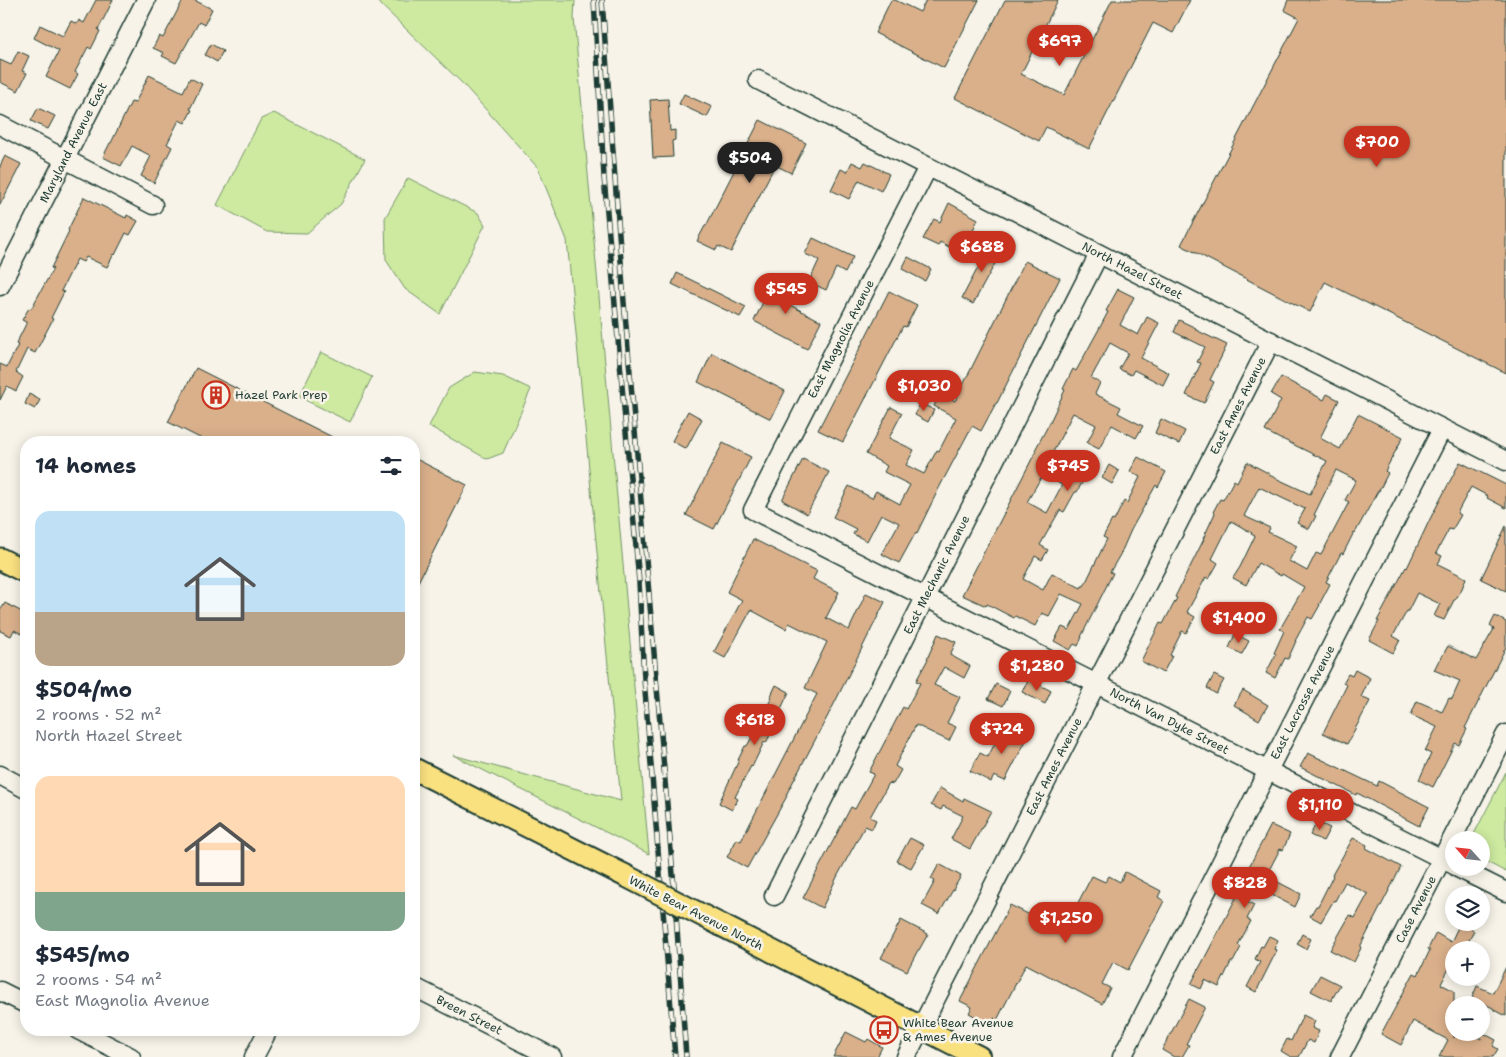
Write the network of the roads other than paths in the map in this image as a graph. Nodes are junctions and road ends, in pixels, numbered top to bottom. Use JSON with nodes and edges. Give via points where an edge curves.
{"nodes":[{"id":1,"x":146,"y":0,"type":"edge"},
{"id":2,"x":758,"y":80,"type":"dead end"},
{"id":3,"x":0,"y":124,"type":"edge"},
{"id":4,"x":65,"y":158,"type":"junction"},
{"id":5,"x":928,"y":167,"type":"junction"},
{"id":6,"x":153,"y":205,"type":"dead end"},
{"id":7,"x":1099,"y":254,"type":"junction"},
{"id":8,"x":0,"y":286,"type":"edge"},
{"id":9,"x":1271,"y":342,"type":"junction"},
{"id":10,"x":1442,"y":429,"type":"junction"},
{"id":11,"x":1506,"y":461,"type":"edge"},
{"id":12,"x":753,"y":510,"type":"joint"},
{"id":13,"x":0,"y":559,"type":"edge"},
{"id":14,"x":20,"y":569,"type":"edge"},
{"id":15,"x":925,"y":598,"type":"junction"},
{"id":16,"x":1096,"y":684,"type":"junction"},
{"id":17,"x":1506,"y":734,"type":"edge"},
{"id":18,"x":420,"y":772,"type":"edge"},
{"id":19,"x":1268,"y":772,"type":"junction"},
{"id":20,"x":0,"y":775,"type":"edge"},
{"id":21,"x":20,"y":786,"type":"edge"},
{"id":22,"x":1462,"y":831,"type":"edge"},
{"id":23,"x":1445,"y":860,"type":"edge"},
{"id":24,"x":1445,"y":867,"type":"edge"},
{"id":25,"x":1474,"y":876,"type":"edge"},
{"id":26,"x":1506,"y":892,"type":"edge"},
{"id":27,"x":774,"y":896,"type":"dead end"},
{"id":28,"x":0,"y":991,"type":"edge"},
{"id":29,"x":420,"y":991,"type":"edge"},
{"id":30,"x":20,"y":1001,"type":"edge"},
{"id":31,"x":921,"y":1028,"type":"junction"},
{"id":32,"x":90,"y":1036,"type":"edge"},
{"id":33,"x":265,"y":1036,"type":"edge"},
{"id":34,"x":131,"y":1057,"type":"edge"},
{"id":35,"x":254,"y":1057,"type":"edge"},
{"id":36,"x":552,"y":1057,"type":"edge"},
{"id":37,"x":906,"y":1057,"type":"edge"},
{"id":38,"x":978,"y":1057,"type":"edge"},
{"id":39,"x":1122,"y":1057,"type":"edge"},
{"id":40,"x":1340,"y":1057,"type":"edge"}],
"edges":[{"from":1,"to":4,"type":"street","name":"Maryland Avenue East"},
{"from":2,"to":5,"type":"street","name":"North Hazel Street"},
{"from":3,"to":4,"type":"street"},
{"from":4,"to":6,"type":"street"},
{"from":4,"to":8,"type":"street","name":"Maryland Avenue East"},
{"from":5,"to":7,"type":"street","name":"North Hazel Street"},
{"from":5,"to":12,"type":"street","name":"East Magnolia Avenue"},
{"from":7,"to":9,"type":"street","name":"North Hazel Street"},
{"from":7,"to":15,"type":"street","name":"East Mechanic Avenue"},
{"from":9,"to":10,"type":"street","name":"North Hazel Street"},
{"from":9,"to":16,"type":"street","name":"East Ames Avenue"},
{"from":10,"to":11,"type":"street","name":"North Hazel Street"},
{"from":10,"to":19,"type":"street","name":"East Lacrosse Avenue"},
{"from":12,"to":15,"type":"street","name":"North Van Dyke Street"},
{"from":13,"to":14,"type":"main road"},
{"from":15,"to":16,"type":"street","name":"North Van Dyke Street"},
{"from":15,"to":27,"type":"street","name":"East Mechanic Avenue"},
{"from":16,"to":19,"type":"street","name":"North Van Dyke Street"},
{"from":16,"to":31,"type":"street","name":"East Ames Avenue"},
{"from":17,"to":22,"type":"street","name":"Case Avenue"},
{"from":18,"to":31,"type":"main road","name":"White Bear Avenue North","bridge":true},
{"from":19,"to":23,"type":"street","name":"North Van Dyke Street"},
{"from":19,"to":39,"type":"street","name":"East Lacrosse Avenue"},
{"from":20,"to":21,"type":"street"},
{"from":24,"to":40,"type":"street","name":"Case Avenue"},
{"from":25,"to":26,"type":"street"},
{"from":28,"to":30,"type":"street"},
{"from":29,"to":36,"type":"street","name":"Breen Street"},
{"from":31,"to":37,"type":"street","name":"East Ames Avenue"},
{"from":31,"to":38,"type":"main road","name":"White Bear Avenue North"},
{"from":32,"to":34,"type":"street"},
{"from":33,"to":35,"type":"street"}]}
